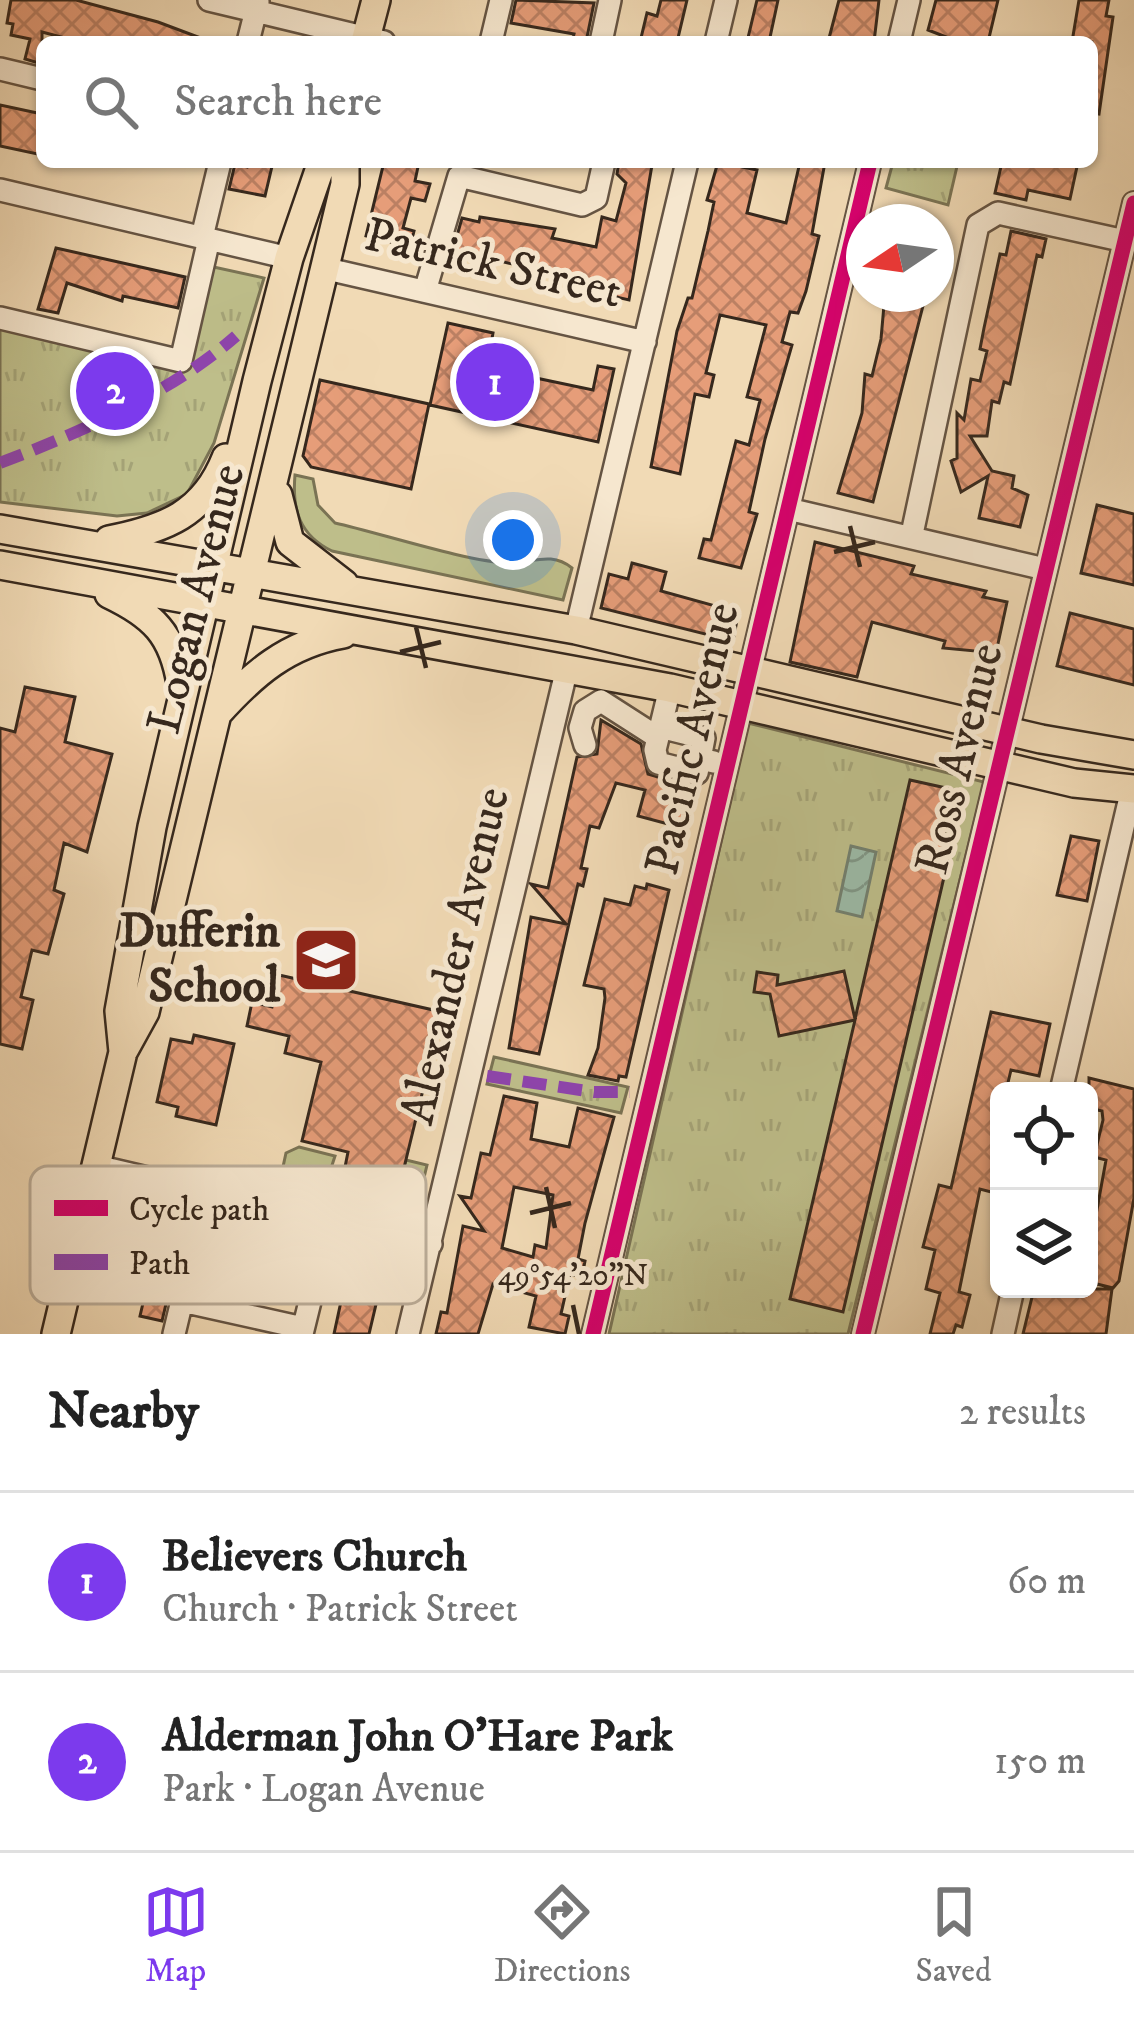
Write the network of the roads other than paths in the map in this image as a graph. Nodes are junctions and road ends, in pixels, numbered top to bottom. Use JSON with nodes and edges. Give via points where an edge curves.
{"nodes":[{"id":1,"x":209,"y":0,"type":"edge"},
{"id":2,"x":376,"y":0,"type":"edge"},
{"id":3,"x":501,"y":0,"type":"edge"},
{"id":4,"x":610,"y":0,"type":"edge"},
{"id":5,"x":726,"y":0,"type":"edge"},
{"id":6,"x":909,"y":0,"type":"edge"},
{"id":7,"x":257,"y":6,"type":"edge"},
{"id":8,"x":250,"y":36,"type":"edge"},
{"id":9,"x":356,"y":36,"type":"edge"},
{"id":10,"x":372,"y":36,"type":"edge"},
{"id":11,"x":492,"y":36,"type":"edge"},
{"id":12,"x":602,"y":36,"type":"edge"},
{"id":13,"x":717,"y":36,"type":"edge"},
{"id":14,"x":900,"y":36,"type":"edge"},
{"id":15,"x":0,"y":69,"type":"edge"},
{"id":16,"x":36,"y":78,"type":"edge"},
{"id":17,"x":219,"y":168,"type":"edge"},
{"id":18,"x":320,"y":168,"type":"edge"},
{"id":19,"x":345,"y":168,"type":"edge"},
{"id":20,"x":603,"y":168,"type":"edge"},
{"id":21,"x":686,"y":168,"type":"edge"},
{"id":22,"x":870,"y":168,"type":"edge"},
{"id":23,"x":0,"y":190,"type":"edge"},
{"id":24,"x":1134,"y":203,"type":"edge"},
{"id":25,"x":206,"y":238,"type":"junction"},
{"id":26,"x":1125,"y":242,"type":"junction"},
{"id":27,"x":289,"y":258,"type":"junction"},
{"id":28,"x":323,"y":268,"type":"junction"},
{"id":29,"x":425,"y":291,"type":"junction"},
{"id":30,"x":0,"y":318,"type":"edge"},
{"id":31,"x":645,"y":342,"type":"junction"},
{"id":32,"x":257,"y":381,"type":"junction"},
{"id":33,"x":277,"y":466,"type":"junction"},
{"id":34,"x":788,"y":509,"type":"junction"},
{"id":35,"x":0,"y":529,"type":"edge"},
{"id":36,"x":912,"y":534,"type":"junction"},
{"id":37,"x":95,"y":542,"type":"junction"},
{"id":38,"x":0,"y":565,"type":"edge"},
{"id":39,"x":213,"y":567,"type":"junction"},
{"id":40,"x":1045,"y":569,"type":"junction"},
{"id":41,"x":252,"y":574,"type":"junction"},
{"id":42,"x":66,"y":576,"type":"junction"},
{"id":43,"x":352,"y":590,"type":"junction"},
{"id":44,"x":205,"y":603,"type":"junction"},
{"id":45,"x":242,"y":611,"type":"junction"},
{"id":46,"x":576,"y":630,"type":"junction"},
{"id":47,"x":354,"y":632,"type":"junction"},
{"id":48,"x":567,"y":668,"type":"junction"},
{"id":49,"x":748,"y":673,"type":"junction"},
{"id":50,"x":670,"y":688,"type":"junction"},
{"id":51,"x":183,"y":696,"type":"junction"},
{"id":52,"x":742,"y":703,"type":"junction"},
{"id":53,"x":214,"y":717,"type":"junction"},
{"id":54,"x":1007,"y":730,"type":"junction"},
{"id":55,"x":654,"y":743,"type":"junction"},
{"id":56,"x":585,"y":745,"type":"dead end"},
{"id":57,"x":1134,"y":754,"type":"edge"},
{"id":58,"x":700,"y":759,"type":"junction"},
{"id":59,"x":727,"y":764,"type":"junction"},
{"id":60,"x":997,"y":764,"type":"junction"},
{"id":61,"x":1133,"y":789,"type":"edge"},
{"id":62,"x":123,"y":1052,"type":"junction"},
{"id":63,"x":1062,"y":1082,"type":"edge"},
{"id":64,"x":96,"y":1166,"type":"edge"},
{"id":65,"x":426,"y":1243,"type":"edge"},
{"id":66,"x":430,"y":1244,"type":"junction"},
{"id":67,"x":426,"y":1260,"type":"edge"},
{"id":68,"x":1011,"y":1298,"type":"edge"},
{"id":69,"x":63,"y":1304,"type":"edge"},
{"id":70,"x":181,"y":1304,"type":"edge"},
{"id":71,"x":194,"y":1304,"type":"edge"},
{"id":72,"x":415,"y":1304,"type":"edge"},
{"id":73,"x":303,"y":1331,"type":"edge"},
{"id":74,"x":56,"y":1334,"type":"edge"},
{"id":75,"x":174,"y":1334,"type":"edge"},
{"id":76,"x":408,"y":1334,"type":"edge"},
{"id":77,"x":593,"y":1334,"type":"edge"},
{"id":78,"x":863,"y":1334,"type":"edge"},
{"id":79,"x":1003,"y":1334,"type":"edge"}],
"edges":[{"from":1,"to":7,"type":"street"},
{"from":2,"to":10,"type":"main road"},
{"from":3,"to":11,"type":"street"},
{"from":4,"to":12,"type":"street"},
{"from":5,"to":13,"type":"street"},
{"from":6,"to":14,"type":"street"},
{"from":7,"to":8,"type":"street"},
{"from":7,"to":9,"type":"street"},
{"from":15,"to":16,"type":"street"},
{"from":17,"to":25,"type":"street"},
{"from":18,"to":27,"type":"main road","name":"Logan Avenue"},
{"from":19,"to":28,"type":"main road","name":"Logan Avenue"},
{"from":20,"to":29,"type":"street","via":[[596,197],[582,205],[459,176]]},
{"from":21,"to":31,"type":"street"},
{"from":22,"to":34,"type":"street","name":"Pacific Avenue"},
{"from":23,"to":25,"type":"street","name":"Patrick Street"},
{"from":24,"to":26,"type":"street","name":"Ross Avenue"},
{"from":25,"to":27,"type":"street","name":"Patrick Street"},
{"from":25,"to":30,"type":"street","via":[[181,361]]},
{"from":26,"to":36,"type":"street","via":[[998,213],[978,225]]},
{"from":26,"to":40,"type":"street","name":"Ross Avenue"},
{"from":27,"to":32,"type":"main road","name":"Logan Avenue"},
{"from":28,"to":29,"type":"street","name":"Patrick Street"},
{"from":28,"to":33,"type":"main road","name":"Logan Avenue"},
{"from":29,"to":31,"type":"street","name":"Patrick Street"},
{"from":31,"to":46,"type":"street"},
{"from":32,"to":37,"type":"main road","via":[[208,494],[164,527]]},
{"from":32,"to":39,"type":"main road","name":"Logan Avenue"},
{"from":33,"to":41,"type":"main road","name":"Logan Avenue"},
{"from":33,"to":43,"type":"main road","via":[[290,542]]},
{"from":34,"to":36,"type":"street"},
{"from":34,"to":49,"type":"street","name":"Pacific Avenue"},
{"from":35,"to":37,"type":"main road"},
{"from":36,"to":40,"type":"street"},
{"from":37,"to":39,"type":"main road"},
{"from":38,"to":42,"type":"main road"},
{"from":39,"to":41,"type":"main road"},
{"from":39,"to":44,"type":"main road","name":"Logan Avenue"},
{"from":40,"to":54,"type":"street","name":"Ross Avenue"},
{"from":41,"to":43,"type":"main road"},
{"from":41,"to":45,"type":"main road","name":"Logan Avenue"},
{"from":42,"to":44,"type":"main road"},
{"from":42,"to":51,"type":"main road","via":[[158,624],[175,650]]},
{"from":43,"to":46,"type":"main road"},
{"from":44,"to":45,"type":"main road"},
{"from":44,"to":51,"type":"main road","name":"Logan Avenue"},
{"from":45,"to":47,"type":"main road"},
{"from":45,"to":53,"type":"main road","name":"Logan Avenue"},
{"from":46,"to":49,"type":"main road"},
{"from":47,"to":48,"type":"main road"},
{"from":47,"to":53,"type":"main road","via":[[278,657]]},
{"from":48,"to":50,"type":"main road"},
{"from":48,"to":66,"type":"street","name":"Alexander Avenue"},
{"from":49,"to":52,"type":"street","name":"Pacific Avenue"},
{"from":49,"to":54,"type":"main road"},
{"from":50,"to":52,"type":"main road"},
{"from":50,"to":55,"type":"street"},
{"from":51,"to":62,"type":"main road","name":"Logan Avenue","via":[[119,1010]]},
{"from":52,"to":59,"type":"street","name":"Pacific Avenue"},
{"from":52,"to":60,"type":"main road"},
{"from":53,"to":62,"type":"main road","name":"Logan Avenue","via":[[145,1012]]},
{"from":54,"to":57,"type":"main road"},
{"from":54,"to":60,"type":"street","name":"Ross Avenue"},
{"from":55,"to":56,"type":"street","via":[[602,701],[581,721]]},
{"from":55,"to":58,"type":"street","via":[[704,738]]},
{"from":55,"to":58,"type":"street","via":[[658,764],[697,773]]},
{"from":58,"to":59,"type":"street"},
{"from":59,"to":77,"type":"street","name":"Pacific Avenue"},
{"from":60,"to":61,"type":"main road"},
{"from":60,"to":78,"type":"street","name":"Ross Avenue"},
{"from":61,"to":63,"type":"street"},
{"from":62,"to":64,"type":"main road","name":"Logan Avenue"},
{"from":65,"to":66,"type":"street"},
{"from":66,"to":67,"type":"street","name":"Alexander Avenue"},
{"from":68,"to":79,"type":"street"},
{"from":69,"to":74,"type":"main road","name":"Logan Avenue"},
{"from":70,"to":75,"type":"street"},
{"from":71,"to":73,"type":"street"},
{"from":72,"to":76,"type":"street","name":"Alexander Avenue"}]}
